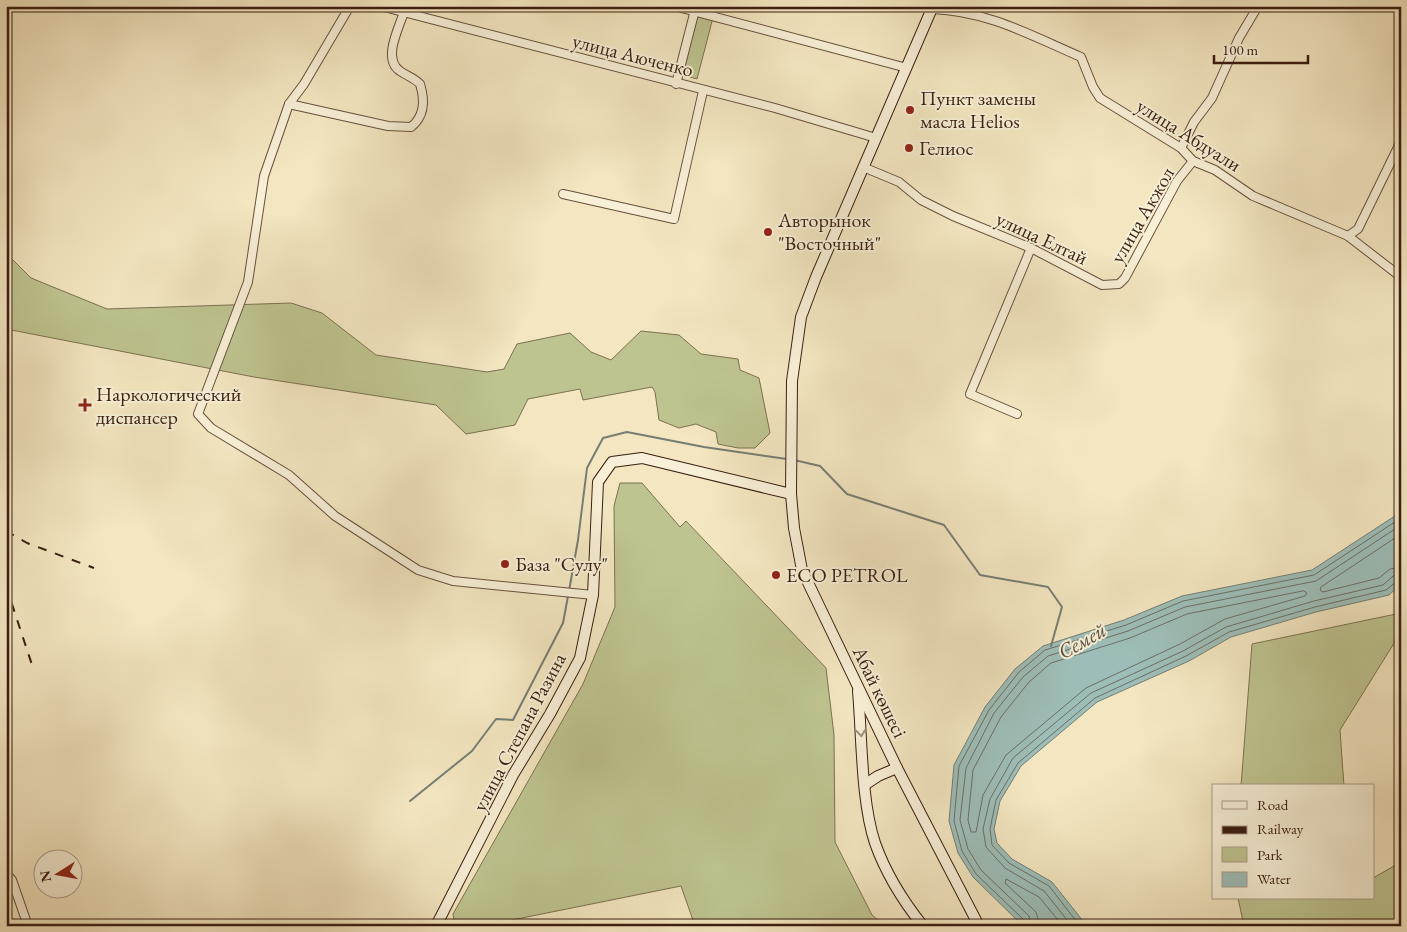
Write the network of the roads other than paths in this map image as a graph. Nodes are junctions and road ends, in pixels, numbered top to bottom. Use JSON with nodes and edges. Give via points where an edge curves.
{"nodes":[{"id":1,"x":350,"y":6,"type":"edge"},
{"id":2,"x":380,"y":6,"type":"edge"},
{"id":3,"x":674,"y":6,"type":"edge"},
{"id":4,"x":1258,"y":6,"type":"edge"},
{"id":5,"x":932,"y":7,"type":"edge"},
{"id":6,"x":394,"y":8,"type":"edge"},
{"id":7,"x":695,"y":9,"type":"edge"},
{"id":8,"x":404,"y":12,"type":"junction"},
{"id":9,"x":907,"y":68,"type":"junction"},
{"id":10,"x":676,"y":84,"type":"junction"},
{"id":11,"x":703,"y":91,"type":"junction"},
{"id":12,"x":289,"y":104,"type":"junction"},
{"id":13,"x":876,"y":138,"type":"junction"},
{"id":14,"x":1401,"y":141,"type":"edge"},
{"id":15,"x":1181,"y":148,"type":"junction"},
{"id":16,"x":1193,"y":161,"type":"junction"},
{"id":17,"x":863,"y":167,"type":"junction"},
{"id":18,"x":564,"y":194,"type":"dead end"},
{"id":19,"x":1348,"y":236,"type":"junction"},
{"id":20,"x":1032,"y":248,"type":"junction"},
{"id":21,"x":1401,"y":277,"type":"edge"},
{"id":22,"x":1119,"y":284,"type":"joint"},
{"id":23,"x":1017,"y":414,"type":"dead end"},
{"id":24,"x":791,"y":494,"type":"junction"},
{"id":25,"x":593,"y":595,"type":"junction"},
{"id":26,"x":857,"y":685,"type":"junction"},
{"id":27,"x":897,"y":768,"type":"junction"},
{"id":28,"x":866,"y":784,"type":"junction"},
{"id":29,"x":6,"y":873,"type":"edge"},
{"id":30,"x":28,"y":926,"type":"edge"},
{"id":31,"x":436,"y":926,"type":"edge"},
{"id":32,"x":923,"y":926,"type":"edge"},
{"id":33,"x":979,"y":926,"type":"edge"}],
"edges":[{"from":1,"to":12,"type":"street"},
{"from":2,"to":6,"type":"street","name":"улица Аюченко"},
{"from":3,"to":7,"type":"street"},
{"from":4,"to":15,"type":"street","name":"улица Акжол","via":[[1239,38],[1212,98],[1194,122]]},
{"from":5,"to":9,"type":"main road","name":"Абай көшесі"},
{"from":5,"to":15,"type":"street","name":"улица Абдуали","via":[[1000,20],[1081,57],[1100,98]]},
{"from":6,"to":8,"type":"street","name":"улица Аюченко"},
{"from":7,"to":9,"type":"street"},
{"from":7,"to":10,"type":"street"},
{"from":8,"to":10,"type":"street","name":"улица Аюченко"},
{"from":8,"to":12,"type":"street","via":[[391,54],[394,65],[420,84],[423,94],[422,115],[411,127],[388,126]]},
{"from":9,"to":13,"type":"main road","name":"Абай көшесі"},
{"from":10,"to":11,"type":"street","name":"улица Аюченко"},
{"from":11,"to":13,"type":"street","name":"улица Аюченко"},
{"from":11,"to":18,"type":"street","via":[[674,219]]},
{"from":12,"to":25,"type":"street","via":[[264,176],[248,282],[198,414],[211,428],[289,474],[335,516],[418,570],[453,581]]},
{"from":13,"to":17,"type":"main road","name":"Абай көшесі"},
{"from":14,"to":19,"type":"street","via":[[1358,229]]},
{"from":15,"to":16,"type":"street","name":"улица Абдуали"},
{"from":16,"to":19,"type":"street","name":"улица Абдуали","via":[[1215,170],[1253,196]]},
{"from":16,"to":22,"type":"street","name":"улица Акжол","via":[[1177,181]]},
{"from":17,"to":20,"type":"street","name":"улица Елтай","via":[[900,182],[921,200],[953,216]]},
{"from":17,"to":24,"type":"main road","name":"Абай көшесі","via":[[801,316],[792,381]]},
{"from":19,"to":21,"type":"street","name":"улица Абдуали"},
{"from":20,"to":22,"type":"street","name":"улица Елтай","via":[[1102,285]]},
{"from":20,"to":23,"type":"street","via":[[970,394]]},
{"from":24,"to":25,"type":"main road","name":"улица Степана Разина","via":[[642,458],[612,462],[598,482]]},
{"from":24,"to":26,"type":"main road","name":"Абай көшесі","via":[[802,570]]},
{"from":25,"to":31,"type":"main road","name":"улица Степана Разина","via":[[580,658],[513,775]]},
{"from":26,"to":27,"type":"main road","name":"Абай көшесі"},
{"from":26,"to":28,"type":"main road","one_way":true},
{"from":27,"to":28,"type":"main road"},
{"from":27,"to":33,"type":"main road","name":"Абай көшесі"},
{"from":28,"to":32,"type":"main road","via":[[875,843],[891,880]]},
{"from":29,"to":30,"type":"street","via":[[12,880]]}]}
